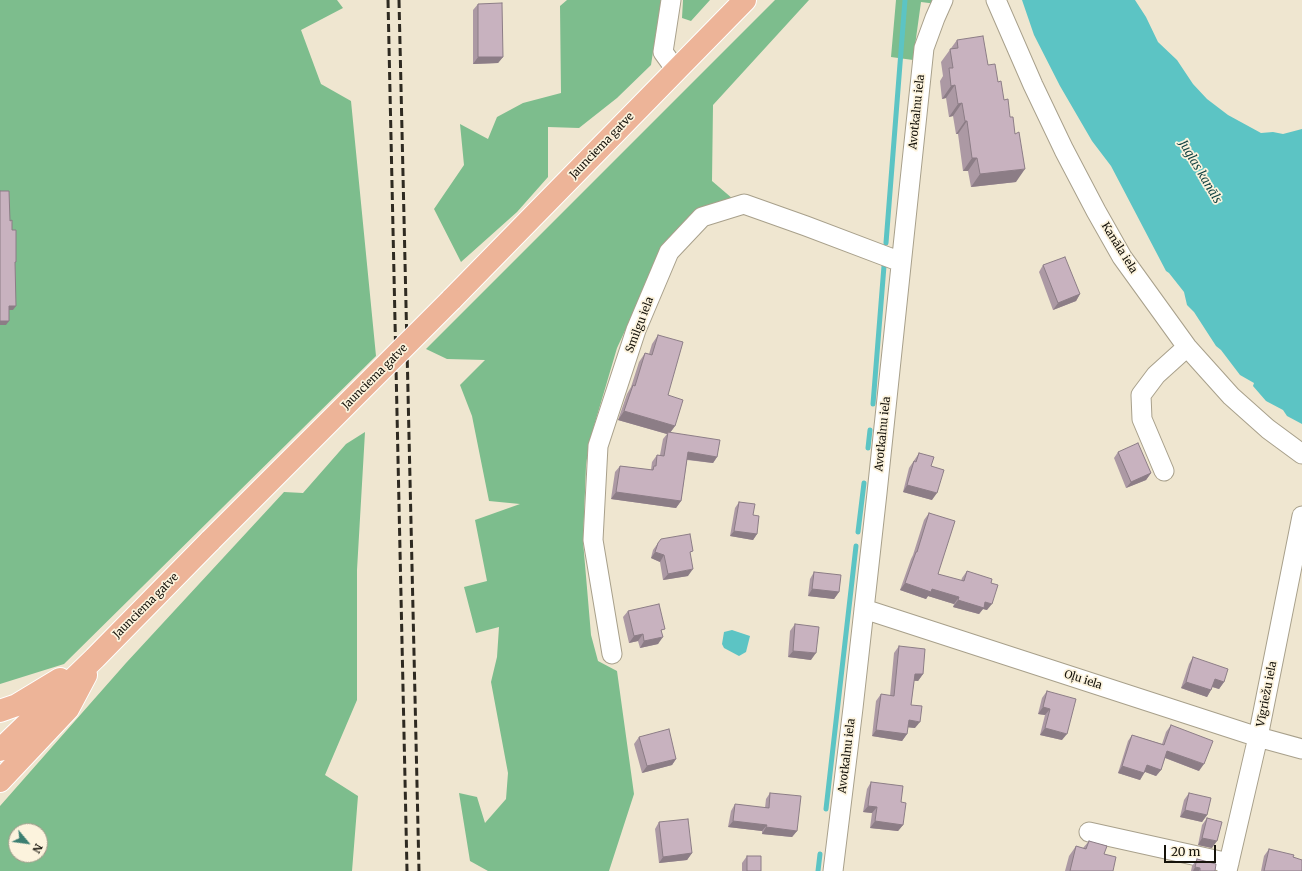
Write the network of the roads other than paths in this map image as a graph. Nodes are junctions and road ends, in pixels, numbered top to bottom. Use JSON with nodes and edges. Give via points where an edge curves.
{"nodes":[{"id":1,"x":671,"y":0,"type":"edge"},
{"id":2,"x":745,"y":0,"type":"edge"},
{"id":3,"x":943,"y":0,"type":"edge"},
{"id":4,"x":996,"y":0,"type":"edge"},
{"id":5,"x":676,"y":70,"type":"junction"},
{"id":6,"x":901,"y":262,"type":"junction"},
{"id":7,"x":1187,"y":347,"type":"junction"},
{"id":8,"x":1302,"y":454,"type":"edge"},
{"id":9,"x":1164,"y":471,"type":"dead end"},
{"id":10,"x":1302,"y":516,"type":"edge"},
{"id":11,"x":864,"y":609,"type":"junction"},
{"id":12,"x":612,"y":654,"type":"dead end"},
{"id":13,"x":95,"y":658,"type":"junction"},
{"id":14,"x":0,"y":711,"type":"edge"},
{"id":15,"x":1258,"y":737,"type":"junction"},
{"id":16,"x":1302,"y":749,"type":"edge"},
{"id":17,"x":0,"y":750,"type":"edge"},
{"id":18,"x":0,"y":781,"type":"edge"},
{"id":19,"x":1089,"y":832,"type":"dead end"},
{"id":20,"x":1228,"y":867,"type":"edge"},
{"id":21,"x":833,"y":871,"type":"edge"}],
"edges":[{"from":1,"to":5,"type":"street","via":[[663,52]]},
{"from":2,"to":5,"type":"main road","name":"Jaunciema gatve"},
{"from":3,"to":6,"type":"street","name":"Avotkalnu iela","via":[[924,48]]},
{"from":4,"to":7,"type":"street","name":"Kanāla iela","via":[[1033,85],[1096,211],[1122,256]]},
{"from":5,"to":13,"type":"main road","name":"Jaunciema gatve","bridge":true},
{"from":6,"to":11,"type":"street","name":"Avotkalnu iela"},
{"from":6,"to":12,"type":"street","name":"Smilgu iela","via":[[744,204],[702,216],[668,252],[636,330],[598,446],[593,540]]},
{"from":7,"to":8,"type":"street","name":"Kanāla iela","via":[[1231,396],[1268,429]]},
{"from":7,"to":9,"type":"street","via":[[1156,374],[1141,395],[1142,419]]},
{"from":10,"to":15,"type":"street","name":"Vīgriežu iela"},
{"from":11,"to":15,"type":"street","name":"Oļu iela"},
{"from":11,"to":21,"type":"street","name":"Avotkalnu iela"},
{"from":13,"to":14,"type":"main road","via":[[16,705]]},
{"from":13,"to":17,"type":"main road","name":"Jaunciema gatve"},
{"from":13,"to":18,"type":"main road","via":[[68,709]]},
{"from":15,"to":16,"type":"street","name":"Oļu iela"},
{"from":15,"to":20,"type":"street","name":"Vīgriežu iela"},
{"from":19,"to":20,"type":"street"}]}
